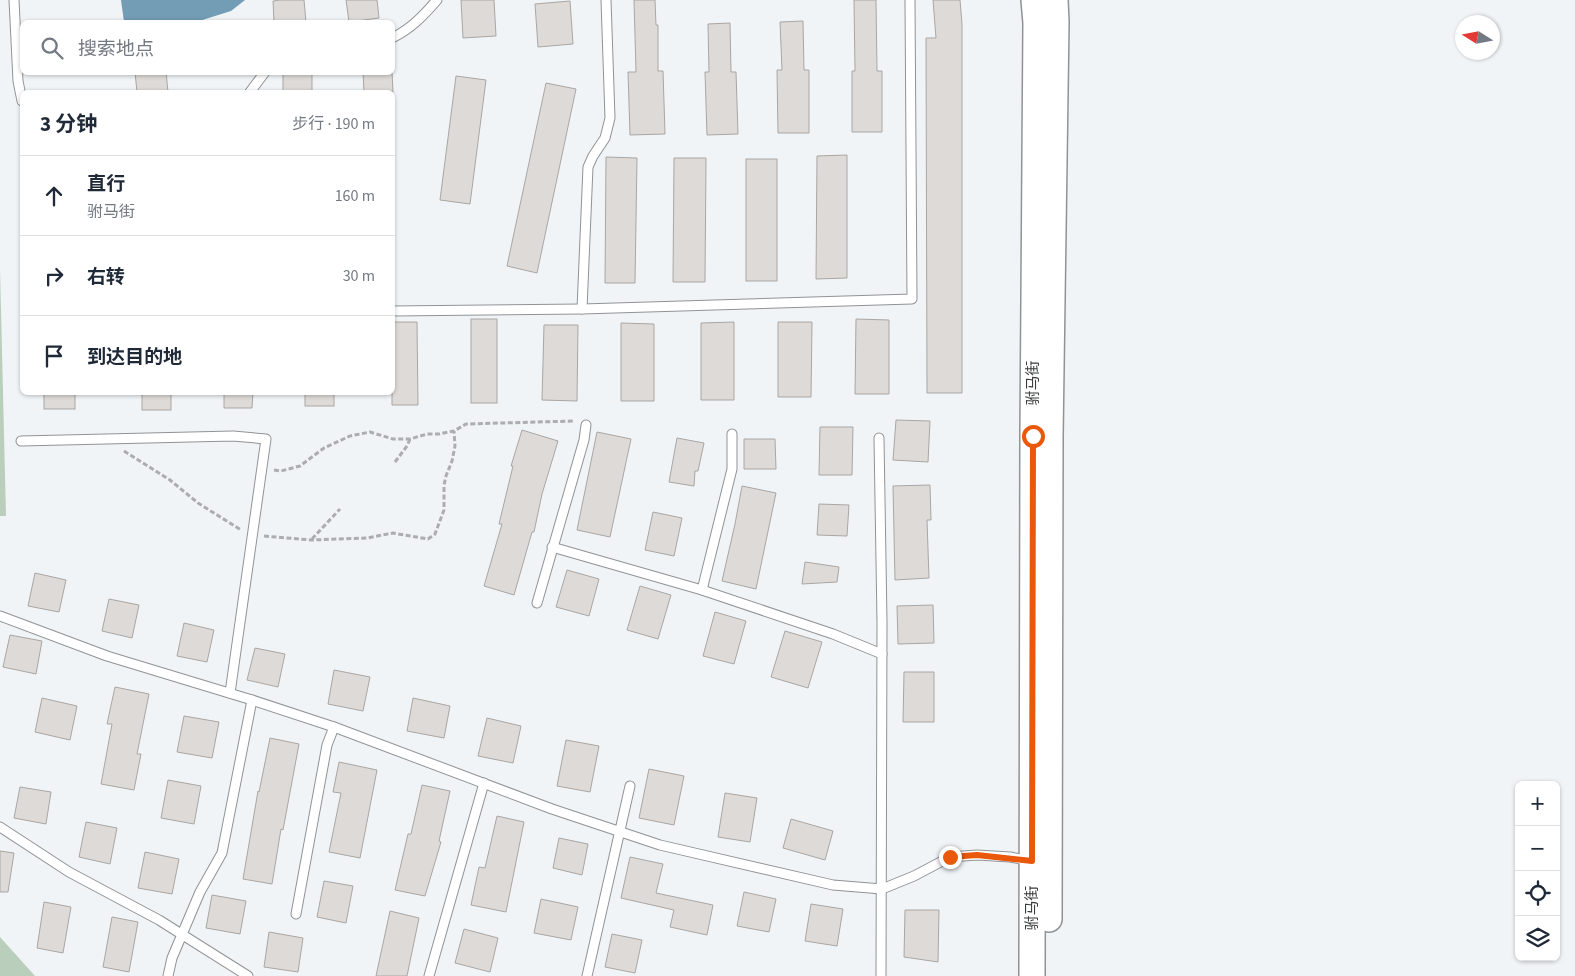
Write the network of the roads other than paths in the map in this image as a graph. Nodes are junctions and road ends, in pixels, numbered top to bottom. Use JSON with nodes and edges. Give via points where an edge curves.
{"nodes":[{"id":1,"x":14,"y":0,"type":"edge"},
{"id":2,"x":437,"y":0,"type":"edge"},
{"id":3,"x":606,"y":0,"type":"edge"},
{"id":4,"x":910,"y":0,"type":"edge"},
{"id":5,"x":1034,"y":0,"type":"edge"},
{"id":6,"x":1055,"y":0,"type":"edge"},
{"id":7,"x":395,"y":36,"type":"edge"},
{"id":8,"x":263,"y":75,"type":"edge"},
{"id":9,"x":252,"y":90,"type":"edge"},
{"id":10,"x":20,"y":91,"type":"edge"},
{"id":11,"x":582,"y":309,"type":"junction"},
{"id":12,"x":395,"y":312,"type":"edge"},
{"id":13,"x":586,"y":425,"type":"road end"},
{"id":14,"x":732,"y":434,"type":"dead end"},
{"id":15,"x":879,"y":438,"type":"dead end"},
{"id":16,"x":21,"y":440,"type":"dead end"},
{"id":17,"x":552,"y":547,"type":"junction"},
{"id":18,"x":702,"y":590,"type":"junction"},
{"id":19,"x":537,"y":603,"type":"dead end"},
{"id":20,"x":0,"y":616,"type":"edge"},
{"id":21,"x":882,"y":654,"type":"junction"},
{"id":22,"x":230,"y":693,"type":"junction"},
{"id":23,"x":252,"y":700,"type":"junction"},
{"id":24,"x":334,"y":727,"type":"junction"},
{"id":25,"x":484,"y":782,"type":"junction"},
{"id":26,"x":630,"y":786,"type":"dead end"},
{"id":27,"x":0,"y":827,"type":"edge"},
{"id":28,"x":620,"y":831,"type":"junction"},
{"id":29,"x":1041,"y":862,"type":"junction"},
{"id":30,"x":882,"y":889,"type":"junction"},
{"id":31,"x":296,"y":914,"type":"dead end"},
{"id":32,"x":182,"y":935,"type":"junction"},
{"id":33,"x":168,"y":976,"type":"edge"},
{"id":34,"x":248,"y":976,"type":"edge"},
{"id":35,"x":429,"y":976,"type":"edge"},
{"id":36,"x":587,"y":976,"type":"edge"},
{"id":37,"x":881,"y":976,"type":"edge"},
{"id":38,"x":1032,"y":976,"type":"edge"},
{"id":39,"x":1049,"y":976,"type":"edge"}],
"edges":[{"from":1,"to":10,"type":"lane"},
{"from":2,"to":7,"type":"lane","via":[[421,18]]},
{"from":3,"to":11,"type":"lane","via":[[610,118],[605,138],[588,167]]},
{"from":4,"to":11,"type":"lane","via":[[912,299]]},
{"from":5,"to":29,"type":"main road","name":"驸马街","via":[[1033,446]]},
{"from":6,"to":29,"type":"main road","name":"驸马街"},
{"from":8,"to":9,"type":"lane"},
{"from":11,"to":12,"type":"lane"},
{"from":13,"to":17,"type":"lane"},
{"from":14,"to":18,"type":"lane","via":[[732,469]]},
{"from":15,"to":21,"type":"lane"},
{"from":16,"to":22,"type":"lane","via":[[233,436],[266,439]]},
{"from":17,"to":18,"type":"lane"},
{"from":17,"to":19,"type":"lane"},
{"from":18,"to":21,"type":"lane"},
{"from":20,"to":22,"type":"lane","via":[[107,656]]},
{"from":21,"to":30,"type":"lane"},
{"from":22,"to":23,"type":"lane"},
{"from":23,"to":24,"type":"lane"},
{"from":23,"to":32,"type":"lane","via":[[222,853],[200,892]]},
{"from":24,"to":25,"type":"lane"},
{"from":24,"to":31,"type":"lane","via":[[327,745]]},
{"from":25,"to":28,"type":"lane"},
{"from":25,"to":35,"type":"lane"},
{"from":26,"to":28,"type":"lane"},
{"from":27,"to":32,"type":"lane","via":[[69,872]]},
{"from":28,"to":30,"type":"lane","via":[[660,844],[833,885]]},
{"from":28,"to":36,"type":"lane"},
{"from":29,"to":30,"type":"lane","via":[[977,855],[950,857]]},
{"from":29,"to":38,"type":"main road","name":"驸马街"},
{"from":29,"to":39,"type":"main road","name":"驸马街"},
{"from":30,"to":37,"type":"lane"},
{"from":32,"to":33,"type":"lane"},
{"from":32,"to":34,"type":"lane"}]}
